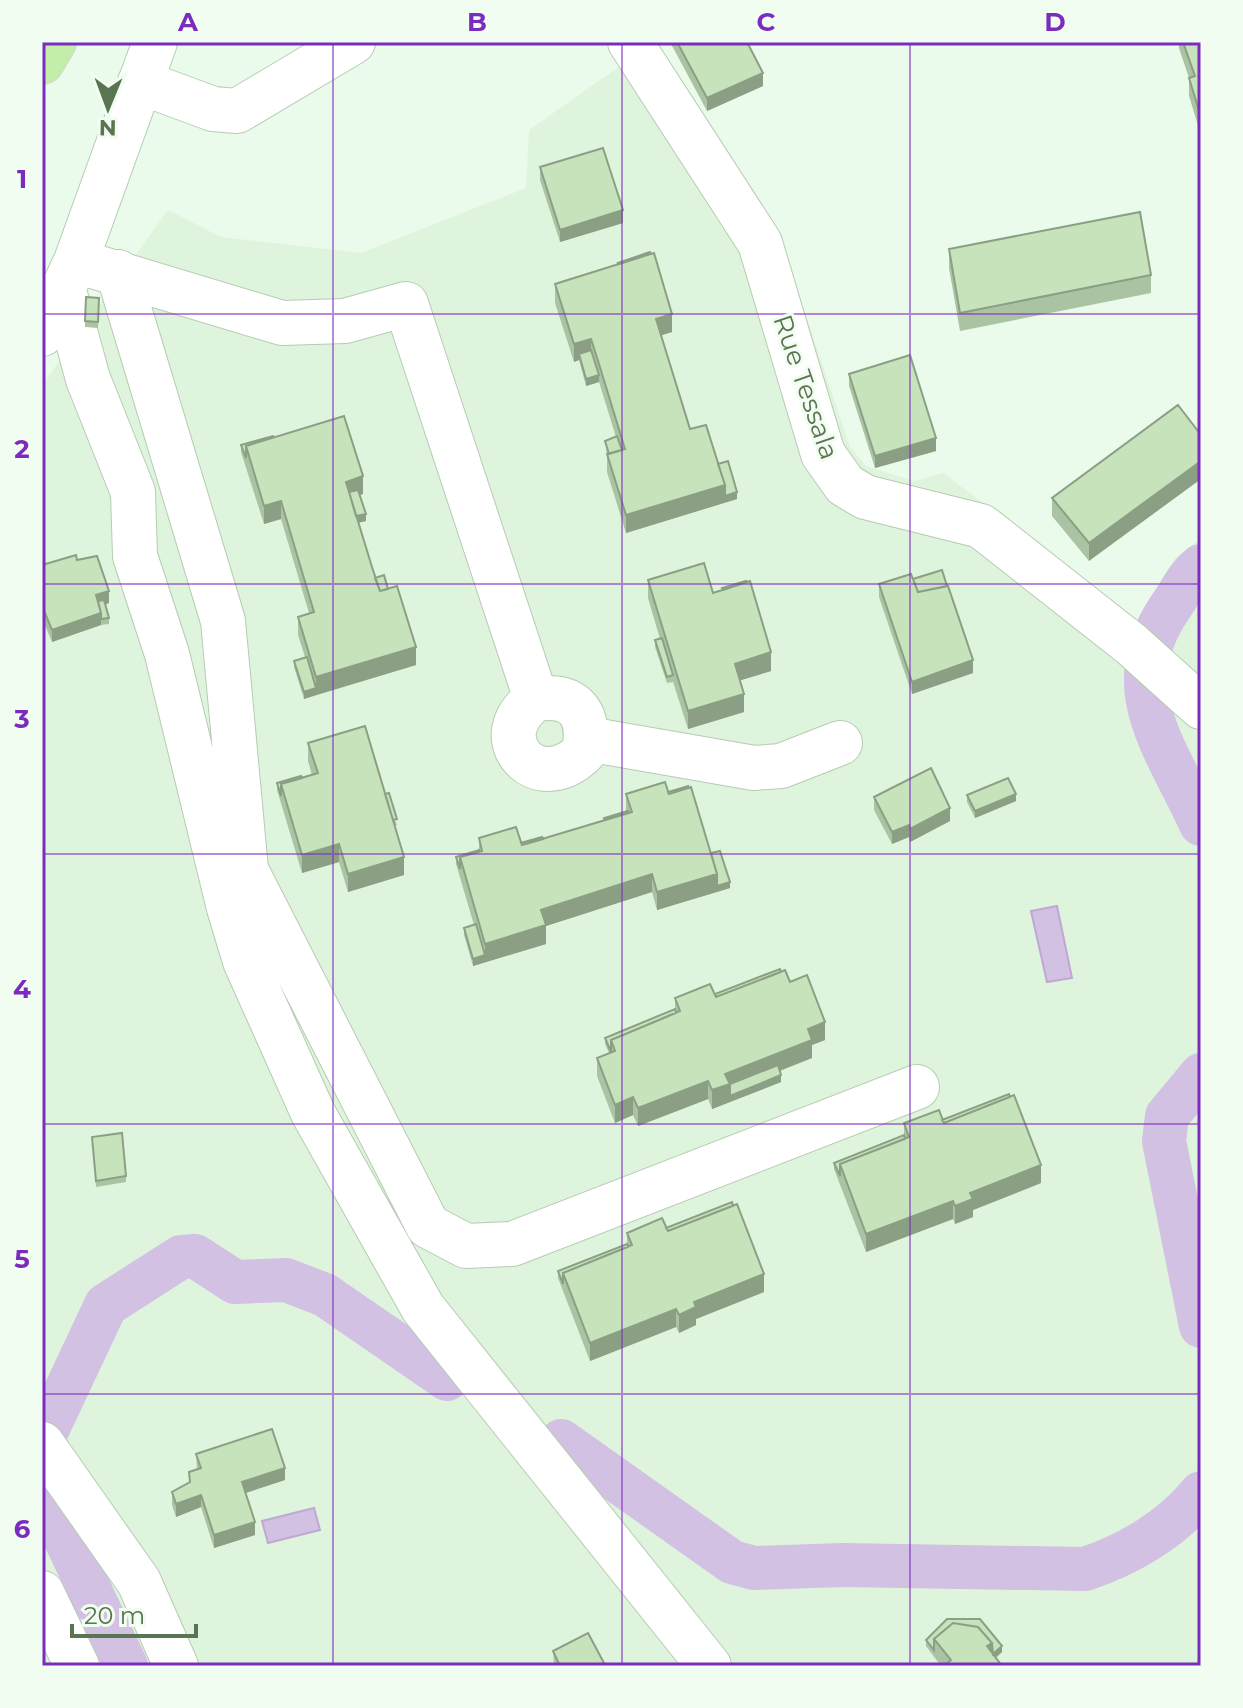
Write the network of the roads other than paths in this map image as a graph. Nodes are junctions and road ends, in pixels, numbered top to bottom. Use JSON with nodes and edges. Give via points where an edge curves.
{"nodes":[{"id":1,"x":54,"y":42,"type":"edge"},
{"id":2,"x":353,"y":42,"type":"edge"},
{"id":3,"x":630,"y":42,"type":"edge"},
{"id":4,"x":42,"y":62,"type":"edge"},
{"id":5,"x":148,"y":62,"type":"edge"},
{"id":6,"x":118,"y":272,"type":"junction"},
{"id":7,"x":70,"y":274,"type":"junction"},
{"id":8,"x":42,"y":334,"type":"edge"},
{"id":9,"x":536,"y":699,"type":"junction"},
{"id":10,"x":1201,"y":707,"type":"edge"},
{"id":11,"x":587,"y":739,"type":"junction"},
{"id":12,"x":840,"y":743,"type":"dead end"},
{"id":13,"x":917,"y":1087,"type":"dead end"},
{"id":14,"x":49,"y":1454,"type":"edge"},
{"id":15,"x":42,"y":1593,"type":"edge"},
{"id":16,"x":77,"y":1666,"type":"edge"},
{"id":17,"x":176,"y":1666,"type":"edge"},
{"id":18,"x":709,"y":1666,"type":"edge"}],
"edges":[{"from":1,"to":4,"type":"highway"},
{"from":2,"to":5,"type":"street","via":[[237,111],[189,102]]},
{"from":3,"to":10,"type":"street","name":"Rue Tessala","via":[[760,243],[823,454],[845,485],[865,497],[981,526],[1164,671]]},
{"from":5,"to":7,"type":"street"},
{"from":6,"to":7,"type":"street"},
{"from":6,"to":9,"type":"street","via":[[282,323],[345,321],[406,304]]},
{"from":6,"to":13,"type":"street","via":[[223,621],[246,870],[428,1226],[466,1246],[512,1244]]},
{"from":7,"to":8,"type":"street"},
{"from":7,"to":18,"type":"street","via":[[88,379],[133,492],[135,556],[167,654],[229,908],[245,961],[313,1113],[423,1308]]},
{"from":9,"to":11,"type":"street","via":[[552,697],[580,710]]},
{"from":9,"to":11,"type":"street","via":[[517,716],[513,729],[520,758],[539,770],[562,769],[584,752]]},
{"from":11,"to":12,"type":"street","via":[[754,768],[781,766]]},
{"from":14,"to":17,"type":"street","via":[[139,1582]]},
{"from":15,"to":16,"type":"street"}]}
